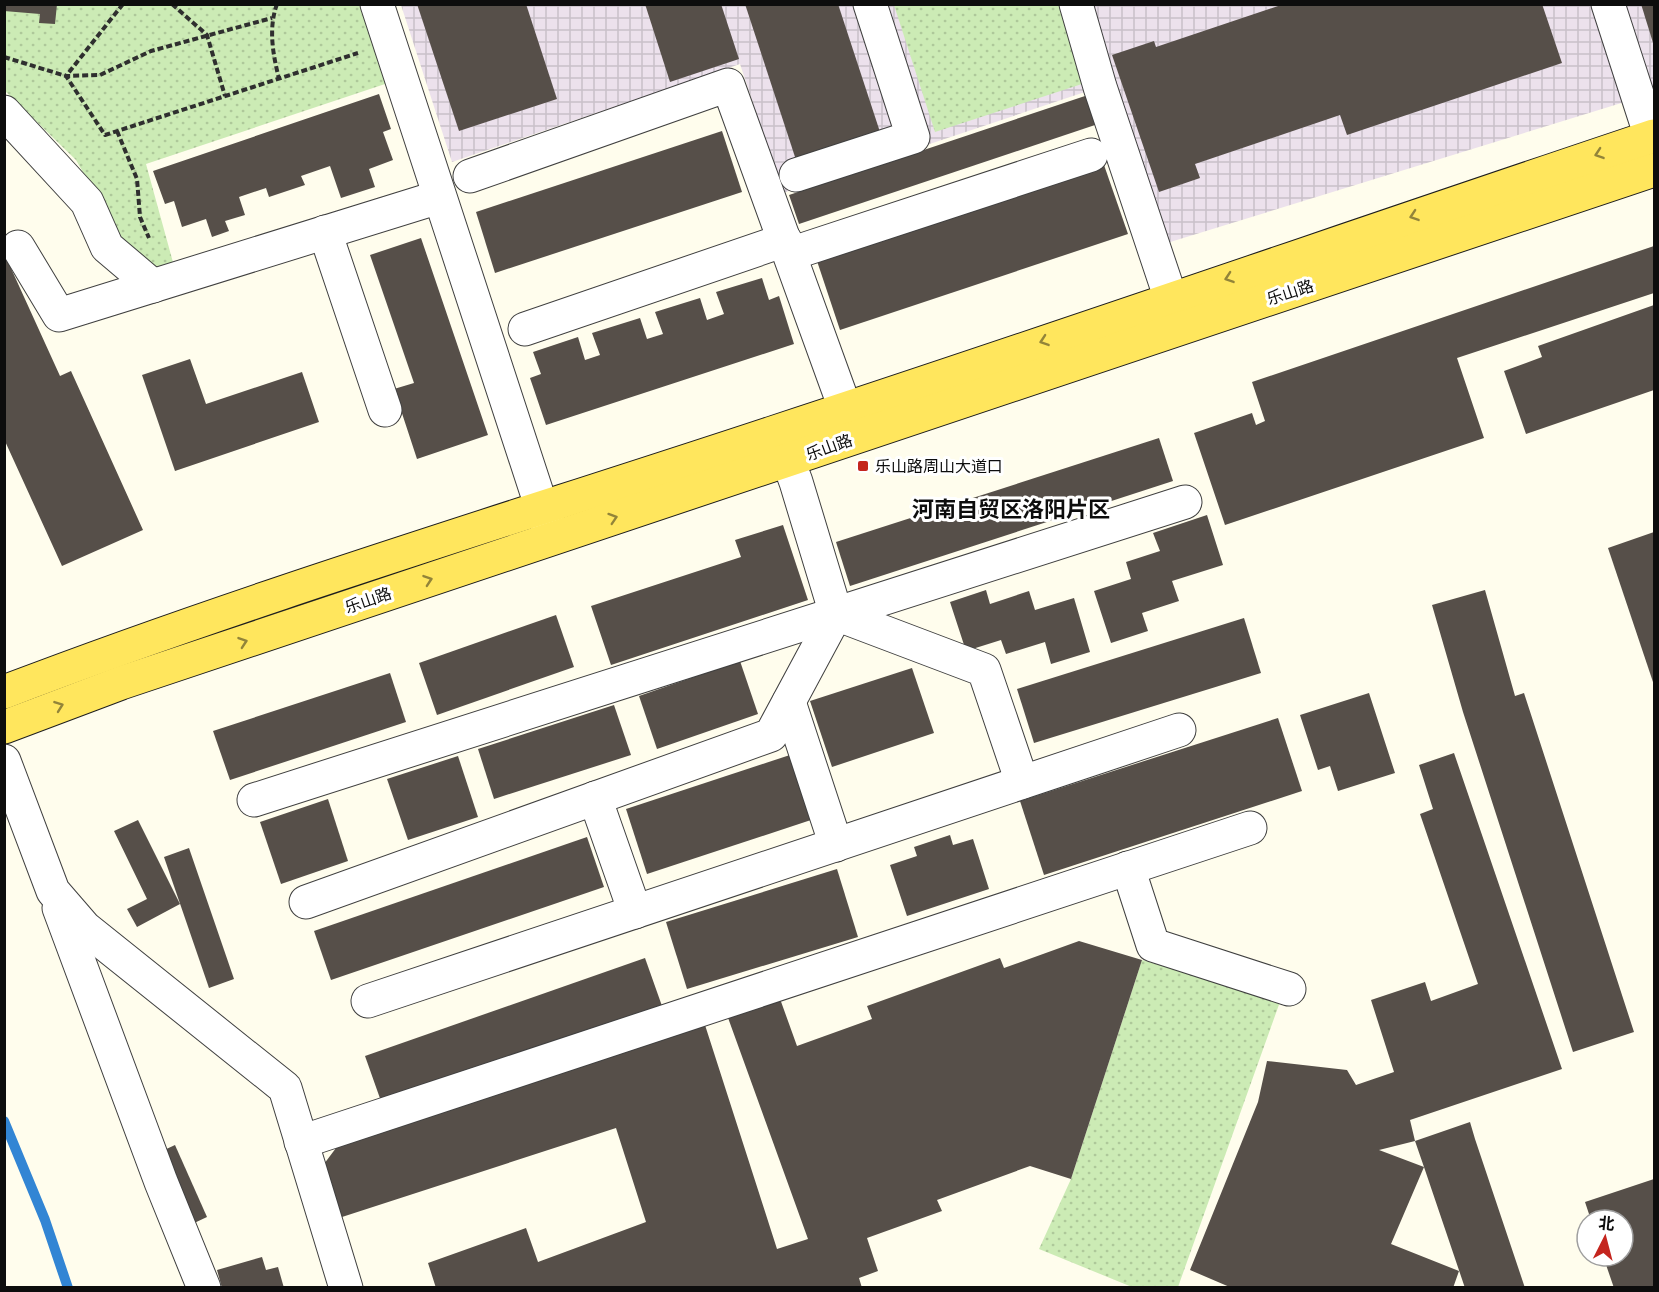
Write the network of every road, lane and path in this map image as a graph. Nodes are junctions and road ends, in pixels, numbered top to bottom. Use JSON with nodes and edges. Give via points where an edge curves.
{"nodes":[{"id":1,"x":123,"y":4,"type":"edge"},
{"id":2,"x":172,"y":4,"type":"edge"},
{"id":3,"x":277,"y":4,"type":"edge"},
{"id":4,"x":376,"y":4,"type":"edge"},
{"id":5,"x":870,"y":4,"type":"edge"},
{"id":6,"x":1076,"y":4,"type":"edge"},
{"id":7,"x":1608,"y":4,"type":"edge"},
{"id":8,"x":272,"y":18,"type":"junction"},
{"id":9,"x":207,"y":35,"type":"junction"},
{"id":10,"x":389,"y":44,"type":"junction"},
{"id":11,"x":4,"y":57,"type":"edge"},
{"id":12,"x":66,"y":76,"type":"junction"},
{"id":13,"x":279,"y":79,"type":"junction"},
{"id":14,"x":225,"y":96,"type":"junction"},
{"id":15,"x":4,"y":112,"type":"edge"},
{"id":16,"x":117,"y":131,"type":"junction"},
{"id":17,"x":1653,"y":136,"type":"edge"},
{"id":18,"x":1091,"y":155,"type":"dead end"},
{"id":19,"x":1654,"y":170,"type":"edge"},
{"id":20,"x":470,"y":176,"type":"dead end"},
{"id":21,"x":796,"y":176,"type":"dead end"},
{"id":22,"x":440,"y":197,"type":"junction"},
{"id":23,"x":325,"y":232,"type":"junction"},
{"id":24,"x":18,"y":247,"type":"dead end"},
{"id":25,"x":788,"y":247,"type":"junction"},
{"id":26,"x":157,"y":285,"type":"junction"},
{"id":27,"x":1175,"y":313,"type":"junction"},
{"id":28,"x":525,"y":329,"type":"dead end"},
{"id":29,"x":845,"y":408,"type":"junction"},
{"id":30,"x":385,"y":410,"type":"dead end"},
{"id":31,"x":777,"y":432,"type":"junction"},
{"id":32,"x":788,"y":462,"type":"junction"},
{"id":33,"x":1185,"y":502,"type":"dead end"},
{"id":34,"x":542,"y":507,"type":"junction"},
{"id":35,"x":552,"y":538,"type":"junction"},
{"id":36,"x":836,"y":614,"type":"junction"},
{"id":37,"x":4,"y":692,"type":"edge"},
{"id":38,"x":789,"y":702,"type":"junction"},
{"id":39,"x":6,"y":721,"type":"edge"},
{"id":40,"x":1179,"y":730,"type":"dead end"},
{"id":41,"x":4,"y":761,"type":"edge"},
{"id":42,"x":1022,"y":782,"type":"junction"},
{"id":43,"x":595,"y":798,"type":"junction"},
{"id":44,"x":254,"y":800,"type":"dead end"},
{"id":45,"x":1250,"y":828,"type":"dead end"},
{"id":46,"x":836,"y":844,"type":"junction"},
{"id":47,"x":1128,"y":868,"type":"junction"},
{"id":48,"x":53,"y":891,"type":"junction"},
{"id":49,"x":306,"y":902,"type":"dead end"},
{"id":50,"x":635,"y":912,"type":"junction"},
{"id":51,"x":1288,"y":990,"type":"dead end"},
{"id":52,"x":368,"y":1001,"type":"dead end"},
{"id":53,"x":301,"y":1142,"type":"junction"},
{"id":54,"x":204,"y":1287,"type":"edge"},
{"id":55,"x":346,"y":1287,"type":"edge"}],
"edges":[{"from":1,"to":12,"type":"path"},
{"from":2,"to":9,"type":"path"},
{"from":3,"to":8,"type":"path"},
{"from":4,"to":10,"type":"lane"},
{"from":5,"to":21,"type":"lane","via":[[913,137]]},
{"from":6,"to":27,"type":"lane"},
{"from":7,"to":17,"type":"lane"},
{"from":8,"to":9,"type":"path"},
{"from":8,"to":13,"type":"path"},
{"from":9,"to":12,"type":"path","via":[[151,51],[100,75]]},
{"from":9,"to":14,"type":"path"},
{"from":10,"to":13,"type":"path"},
{"from":10,"to":22,"type":"lane"},
{"from":11,"to":12,"type":"path"},
{"from":12,"to":16,"type":"path","via":[[105,135]]},
{"from":13,"to":14,"type":"path"},
{"from":14,"to":16,"type":"path"},
{"from":15,"to":26,"type":"lane","via":[[87,202],[107,247]]},
{"from":16,"to":26,"type":"path","via":[[137,179],[140,217],[158,259]]},
{"from":17,"to":27,"type":"main road","name":"乐山路","one_way":true},
{"from":18,"to":25,"type":"lane"},
{"from":19,"to":27,"type":"main road","name":"乐山路"},
{"from":20,"to":25,"type":"lane","via":[[728,85]]},
{"from":22,"to":23,"type":"lane"},
{"from":22,"to":34,"type":"lane"},
{"from":23,"to":26,"type":"lane"},
{"from":23,"to":30,"type":"lane"},
{"from":24,"to":26,"type":"lane","via":[[59,315]]},
{"from":25,"to":28,"type":"lane"},
{"from":25,"to":29,"type":"lane"},
{"from":27,"to":29,"type":"main road","name":"乐山路","one_way":true},
{"from":27,"to":32,"type":"main road","name":"乐山路"},
{"from":29,"to":31,"type":"main road","name":"乐山路"},
{"from":31,"to":32,"type":"lane"},
{"from":31,"to":34,"type":"main road","name":"乐山路"},
{"from":35,"to":32,"type":"main road","name":"乐山路","one_way":true},
{"from":32,"to":36,"type":"lane"},
{"from":33,"to":36,"type":"lane"},
{"from":34,"to":35,"type":"lane"},
{"from":34,"to":37,"type":"main road","name":"乐山路","via":[[111,651]]},
{"from":39,"to":35,"type":"main road","name":"乐山路","one_way":true},
{"from":36,"to":38,"type":"lane"},
{"from":36,"to":42,"type":"lane","via":[[984,670]]},
{"from":36,"to":44,"type":"lane"},
{"from":38,"to":43,"type":"lane","via":[[771,735]]},
{"from":38,"to":46,"type":"lane"},
{"from":40,"to":42,"type":"lane"},
{"from":41,"to":48,"type":"lane"},
{"from":42,"to":46,"type":"lane"},
{"from":43,"to":49,"type":"lane"},
{"from":43,"to":50,"type":"lane"},
{"from":45,"to":47,"type":"lane"},
{"from":46,"to":50,"type":"lane"},
{"from":47,"to":51,"type":"lane","via":[[1153,945]]},
{"from":47,"to":53,"type":"lane"},
{"from":48,"to":53,"type":"lane","via":[[85,928],[285,1088]]},
{"from":48,"to":54,"type":"lane"},
{"from":50,"to":52,"type":"lane"},
{"from":53,"to":55,"type":"lane"}]}
